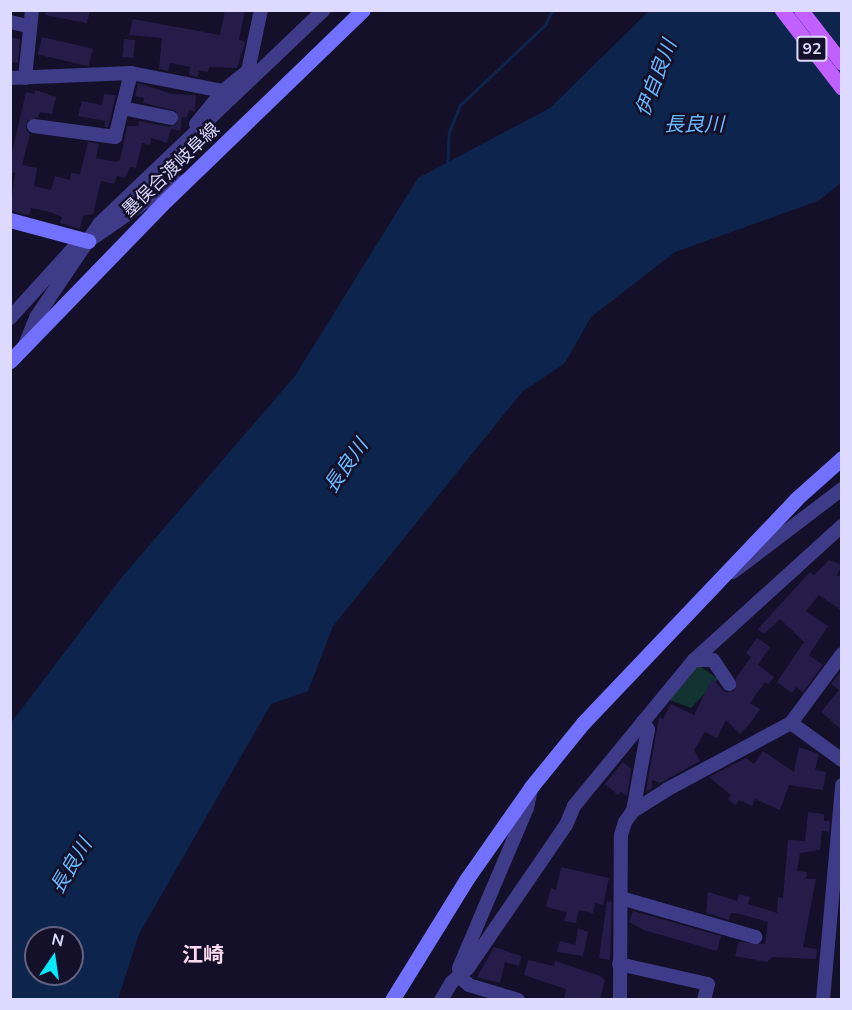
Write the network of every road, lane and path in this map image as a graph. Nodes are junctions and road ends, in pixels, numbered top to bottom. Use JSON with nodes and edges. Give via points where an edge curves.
{"nodes":[{"id":1,"x":32,"y":10,"type":"edge"},
{"id":2,"x":261,"y":10,"type":"edge"},
{"id":3,"x":324,"y":10,"type":"edge"},
{"id":4,"x":363,"y":10,"type":"edge"},
{"id":5,"x":782,"y":10,"type":"edge"},
{"id":6,"x":801,"y":10,"type":"edge"},
{"id":7,"x":10,"y":22,"type":"edge"},
{"id":8,"x":28,"y":26,"type":"junction"},
{"id":9,"x":842,"y":63,"type":"edge"},
{"id":10,"x":130,"y":72,"type":"junction"},
{"id":11,"x":18,"y":78,"type":"edge"},
{"id":12,"x":842,"y":88,"type":"edge"},
{"id":13,"x":223,"y":91,"type":"junction"},
{"id":14,"x":122,"y":108,"type":"junction"},
{"id":15,"x":171,"y":118,"type":"dead end"},
{"id":16,"x":34,"y":126,"type":"dead end"},
{"id":17,"x":185,"y":145,"type":"junction"},
{"id":18,"x":188,"y":180,"type":"junction"},
{"id":19,"x":10,"y":220,"type":"edge"},
{"id":20,"x":85,"y":240,"type":"junction"},
{"id":21,"x":11,"y":317,"type":"edge"},
{"id":22,"x":24,"y":347,"type":"junction"},
{"id":23,"x":10,"y":361,"type":"edge"},
{"id":24,"x":842,"y":458,"type":"edge"},
{"id":25,"x":842,"y":489,"type":"edge"},
{"id":26,"x":842,"y":526,"type":"edge"},
{"id":27,"x":700,"y":598,"type":"junction"},
{"id":28,"x":842,"y":654,"type":"edge"},
{"id":29,"x":694,"y":660,"type":"junction"},
{"id":30,"x":729,"y":684,"type":"dead end"},
{"id":31,"x":643,"y":722,"type":"junction"},
{"id":32,"x":791,"y":723,"type":"junction"},
{"id":33,"x":842,"y":760,"type":"edge"},
{"id":34,"x":842,"y":785,"type":"edge"},
{"id":35,"x":531,"y":787,"type":"junction"},
{"id":36,"x":633,"y":811,"type":"junction"},
{"id":37,"x":839,"y":836,"type":"edge"},
{"id":38,"x":621,"y":898,"type":"junction"},
{"id":39,"x":755,"y":937,"type":"dead end"},
{"id":40,"x":619,"y":964,"type":"junction"},
{"id":41,"x":460,"y":977,"type":"junction"},
{"id":42,"x":392,"y":999,"type":"edge"},
{"id":43,"x":441,"y":999,"type":"edge"},
{"id":44,"x":518,"y":999,"type":"edge"},
{"id":45,"x":620,"y":999,"type":"edge"},
{"id":46,"x":704,"y":999,"type":"edge"},
{"id":47,"x":823,"y":999,"type":"edge"}],
"edges":[{"from":1,"to":8,"type":"street"},
{"from":2,"to":13,"type":"street","via":[[248,71]]},
{"from":3,"to":17,"type":"street"},
{"from":4,"to":18,"type":"street","name":"墨俣合渡岐阜線"},
{"from":5,"to":12,"type":"main road","number":"92"},
{"from":6,"to":9,"type":"main road","number":"92"},
{"from":7,"to":8,"type":"street"},
{"from":8,"to":11,"type":"street"},
{"from":10,"to":11,"type":"street"},
{"from":10,"to":13,"type":"street"},
{"from":10,"to":14,"type":"street"},
{"from":13,"to":17,"type":"street","via":[[192,127]]},
{"from":14,"to":15,"type":"street"},
{"from":14,"to":16,"type":"street","via":[[115,137]]},
{"from":17,"to":20,"type":"street"},
{"from":18,"to":20,"type":"street","via":[[165,188]]},
{"from":18,"to":22,"type":"street","name":"墨俣合渡岐阜線"},
{"from":19,"to":20,"type":"street"},
{"from":20,"to":21,"type":"street"},
{"from":20,"to":22,"type":"street","via":[[37,316]]},
{"from":22,"to":23,"type":"street","name":"墨俣合渡岐阜線"},
{"from":24,"to":27,"type":"street"},
{"from":25,"to":27,"type":"street"},
{"from":26,"to":29,"type":"street"},
{"from":27,"to":35,"type":"street","via":[[583,723]]},
{"from":28,"to":32,"type":"street"},
{"from":29,"to":30,"type":"street","via":[[713,660]]},
{"from":29,"to":31,"type":"street"},
{"from":31,"to":36,"type":"street","via":[[648,729]]},
{"from":31,"to":41,"type":"street","via":[[574,806],[566,825]]},
{"from":32,"to":33,"type":"street"},
{"from":32,"to":36,"type":"street"},
{"from":34,"to":37,"type":"street"},
{"from":35,"to":41,"type":"street","via":[[526,808],[459,968]]},
{"from":35,"to":42,"type":"street","via":[[466,880]]},
{"from":36,"to":38,"type":"street","via":[[621,835]]},
{"from":37,"to":47,"type":"street"},
{"from":38,"to":39,"type":"street"},
{"from":38,"to":40,"type":"street"},
{"from":40,"to":45,"type":"street"},
{"from":40,"to":46,"type":"street","via":[[708,984]]},
{"from":41,"to":43,"type":"street"},
{"from":41,"to":44,"type":"street","via":[[469,985]]}]}
